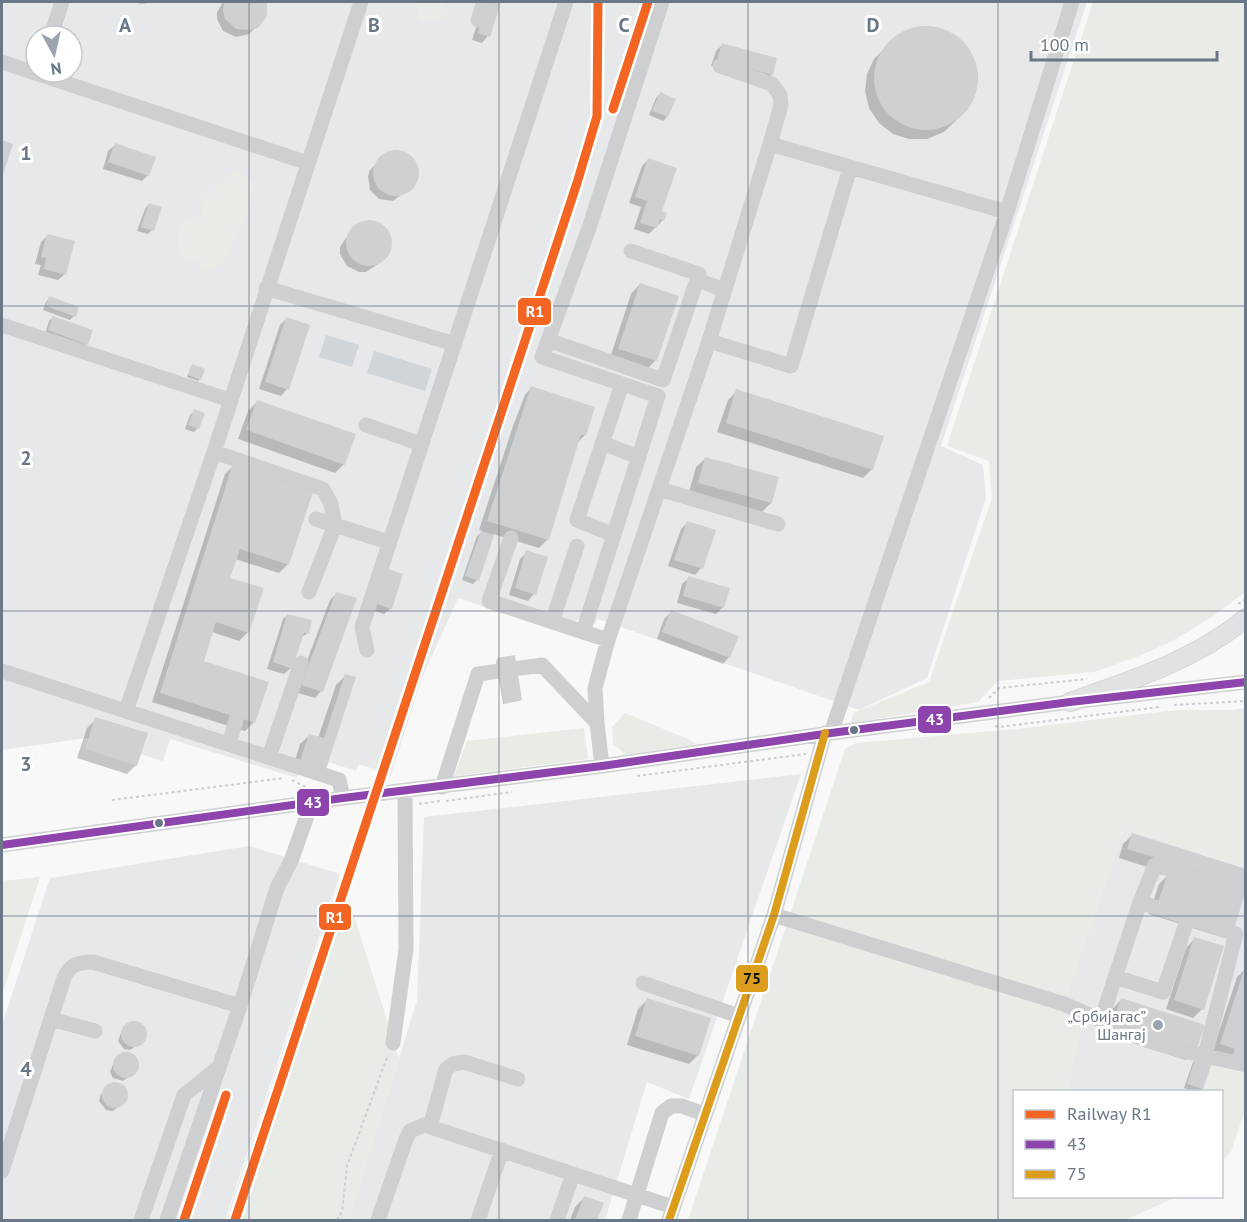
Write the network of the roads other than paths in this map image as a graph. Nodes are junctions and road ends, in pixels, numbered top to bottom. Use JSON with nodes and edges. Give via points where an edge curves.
{"nodes":[{"id":1,"x":62,"y":2,"type":"edge"},
{"id":2,"x":361,"y":2,"type":"edge"},
{"id":3,"x":484,"y":2,"type":"edge"},
{"id":4,"x":566,"y":2,"type":"edge"},
{"id":5,"x":662,"y":2,"type":"edge"},
{"id":6,"x":1072,"y":2,"type":"edge"},
{"id":7,"x":478,"y":20,"type":"dead end"},
{"id":8,"x":55,"y":24,"type":"edge"},
{"id":9,"x":2,"y":62,"type":"edge"},
{"id":10,"x":720,"y":66,"type":"dead end"},
{"id":11,"x":24,"y":69,"type":"edge"},
{"id":12,"x":72,"y":84,"type":"edge"},
{"id":13,"x":770,"y":144,"type":"junction"},
{"id":14,"x":308,"y":163,"type":"junction"},
{"id":15,"x":850,"y":168,"type":"junction"},
{"id":16,"x":1007,"y":212,"type":"junction"},
{"id":17,"x":632,"y":251,"type":"dead end"},
{"id":18,"x":697,"y":280,"type":"junction"},
{"id":19,"x":266,"y":288,"type":"junction"},
{"id":20,"x":725,"y":290,"type":"junction"},
{"id":21,"x":2,"y":325,"type":"edge"},
{"id":22,"x":548,"y":340,"type":"junction"},
{"id":23,"x":709,"y":340,"type":"junction"},
{"id":24,"x":455,"y":344,"type":"junction"},
{"id":25,"x":622,"y":384,"type":"junction"},
{"id":26,"x":230,"y":400,"type":"junction"},
{"id":27,"x":366,"y":426,"type":"dead end"},
{"id":28,"x":602,"y":443,"type":"junction"},
{"id":29,"x":421,"y":444,"type":"junction"},
{"id":30,"x":214,"y":452,"type":"junction"},
{"id":31,"x":639,"y":457,"type":"junction"},
{"id":32,"x":659,"y":489,"type":"junction"},
{"id":33,"x":316,"y":519,"type":"dead end"},
{"id":34,"x":778,"y":524,"type":"dead end"},
{"id":35,"x":335,"y":525,"type":"junction"},
{"id":36,"x":614,"y":535,"type":"junction"},
{"id":37,"x":511,"y":538,"type":"dead end"},
{"id":38,"x":388,"y":542,"type":"junction"},
{"id":39,"x":577,"y":546,"type":"dead end"},
{"id":40,"x":309,"y":592,"type":"dead end"},
{"id":41,"x":1241,"y":612,"type":"edge"},
{"id":42,"x":552,"y":621,"type":"junction"},
{"id":43,"x":584,"y":632,"type":"junction"},
{"id":44,"x":608,"y":640,"type":"junction"},
{"id":45,"x":366,"y":650,"type":"dead end"},
{"id":46,"x":301,"y":663,"type":"dead end"},
{"id":47,"x":2,"y":671,"type":"edge"},
{"id":48,"x":1245,"y":682,"type":"edge"},
{"id":49,"x":1070,"y":702,"type":"junction"},
{"id":50,"x":126,"y":711,"type":"junction"},
{"id":51,"x":236,"y":720,"type":"dead end"},
{"id":52,"x":597,"y":723,"type":"junction"},
{"id":53,"x":828,"y":733,"type":"junction"},
{"id":54,"x":229,"y":744,"type":"junction"},
{"id":55,"x":269,"y":758,"type":"junction"},
{"id":56,"x":602,"y":766,"type":"junction"},
{"id":57,"x":442,"y":787,"type":"junction"},
{"id":58,"x":405,"y":791,"type":"junction"},
{"id":59,"x":311,"y":796,"type":"junction"},
{"id":60,"x":343,"y":798,"type":"junction"},
{"id":61,"x":2,"y":845,"type":"edge"},
{"id":62,"x":1245,"y":890,"type":"edge"},
{"id":63,"x":1140,"y":902,"type":"junction"},
{"id":64,"x":774,"y":915,"type":"junction"},
{"id":65,"x":1188,"y":918,"type":"junction"},
{"id":66,"x":1115,"y":976,"type":"junction"},
{"id":67,"x":643,"y":983,"type":"dead end"},
{"id":68,"x":240,"y":1006,"type":"junction"},
{"id":69,"x":739,"y":1016,"type":"junction"},
{"id":70,"x":51,"y":1019,"type":"junction"},
{"id":71,"x":1101,"y":1020,"type":"junction"},
{"id":72,"x":95,"y":1031,"type":"dead end"},
{"id":73,"x":393,"y":1043,"type":"road end"},
{"id":74,"x":1204,"y":1054,"type":"junction"},
{"id":75,"x":1245,"y":1065,"type":"edge"},
{"id":76,"x":219,"y":1067,"type":"junction"},
{"id":77,"x":518,"y":1079,"type":"dead end"},
{"id":78,"x":212,"y":1089,"type":"junction"},
{"id":79,"x":218,"y":1104,"type":"dead end"},
{"id":80,"x":704,"y":1114,"type":"junction"},
{"id":81,"x":430,"y":1127,"type":"junction"},
{"id":82,"x":502,"y":1150,"type":"junction"},
{"id":83,"x":2,"y":1170,"type":"edge"},
{"id":84,"x":573,"y":1174,"type":"junction"},
{"id":85,"x":637,"y":1195,"type":"junction"},
{"id":86,"x":671,"y":1214,"type":"edge"},
{"id":87,"x":558,"y":1220,"type":"edge"},
{"id":88,"x":141,"y":1221,"type":"edge"},
{"id":89,"x":166,"y":1221,"type":"edge"},
{"id":90,"x":378,"y":1221,"type":"edge"},
{"id":91,"x":478,"y":1221,"type":"edge"},
{"id":92,"x":629,"y":1221,"type":"edge"}],
"edges":[{"from":1,"to":8,"type":"street"},
{"from":2,"to":14,"type":"street"},
{"from":3,"to":7,"type":"street"},
{"from":4,"to":24,"type":"street"},
{"from":5,"to":22,"type":"street","via":[[589,228]]},
{"from":6,"to":16,"type":"street"},
{"from":9,"to":11,"type":"street"},
{"from":10,"to":13,"type":"street","via":[[772,84],[780,95]]},
{"from":12,"to":14,"type":"street"},
{"from":13,"to":15,"type":"street"},
{"from":13,"to":20,"type":"street"},
{"from":14,"to":19,"type":"street"},
{"from":15,"to":16,"type":"street"},
{"from":15,"to":23,"type":"street","via":[[791,366]]},
{"from":16,"to":53,"type":"street"},
{"from":17,"to":18,"type":"street","via":[[699,274]]},
{"from":18,"to":20,"type":"street"},
{"from":18,"to":22,"type":"street","via":[[663,380]]},
{"from":19,"to":24,"type":"street"},
{"from":19,"to":26,"type":"street"},
{"from":20,"to":23,"type":"street"},
{"from":21,"to":26,"type":"street"},
{"from":22,"to":25,"type":"street","via":[[542,357]]},
{"from":23,"to":32,"type":"street"},
{"from":24,"to":29,"type":"street"},
{"from":25,"to":28,"type":"street"},
{"from":25,"to":31,"type":"street","via":[[658,396]]},
{"from":26,"to":30,"type":"street"},
{"from":27,"to":29,"type":"street"},
{"from":28,"to":31,"type":"street"},
{"from":28,"to":36,"type":"street","via":[[577,520]]},
{"from":29,"to":38,"type":"street"},
{"from":30,"to":35,"type":"street","via":[[323,489]]},
{"from":30,"to":50,"type":"street"},
{"from":31,"to":36,"type":"street"},
{"from":32,"to":34,"type":"street"},
{"from":32,"to":44,"type":"street"},
{"from":33,"to":35,"type":"street"},
{"from":35,"to":38,"type":"street"},
{"from":35,"to":40,"type":"street"},
{"from":36,"to":43,"type":"street"},
{"from":37,"to":42,"type":"street","via":[[489,601]]},
{"from":38,"to":45,"type":"street","via":[[362,627]]},
{"from":39,"to":42,"type":"street"},
{"from":41,"to":49,"type":"main road","via":[[1209,644],[1166,666]]},
{"from":42,"to":43,"type":"street"},
{"from":43,"to":44,"type":"street"},
{"from":44,"to":52,"type":"street","via":[[595,688]]},
{"from":46,"to":55,"type":"street"},
{"from":47,"to":50,"type":"street"},
{"from":48,"to":49,"type":"street"},
{"from":49,"to":53,"type":"street"},
{"from":50,"to":54,"type":"street"},
{"from":51,"to":54,"type":"street"},
{"from":52,"to":56,"type":"street"},
{"from":52,"to":57,"type":"street","via":[[542,665],[478,674]]},
{"from":53,"to":56,"type":"street"},
{"from":53,"to":64,"type":"street"},
{"from":54,"to":55,"type":"street"},
{"from":55,"to":60,"type":"street","via":[[339,780]]},
{"from":56,"to":57,"type":"street"},
{"from":57,"to":58,"type":"street"},
{"from":58,"to":60,"type":"street"},
{"from":58,"to":73,"type":"street","via":[[406,949]]},
{"from":59,"to":60,"type":"street"},
{"from":59,"to":61,"type":"street"},
{"from":59,"to":68,"type":"street","via":[[291,861],[288,889],[252,998]]},
{"from":62,"to":63,"type":"street","via":[[1155,865]]},
{"from":63,"to":65,"type":"street"},
{"from":63,"to":66,"type":"street"},
{"from":64,"to":69,"type":"street"},
{"from":64,"to":71,"type":"street","via":[[1064,1004]]},
{"from":65,"to":66,"type":"street","via":[[1163,992]]},
{"from":65,"to":74,"type":"street","via":[[1236,934]]},
{"from":66,"to":71,"type":"street"},
{"from":67,"to":69,"type":"street"},
{"from":68,"to":70,"type":"street","via":[[83,962],[68,970]]},
{"from":68,"to":76,"type":"street"},
{"from":69,"to":80,"type":"street"},
{"from":70,"to":72,"type":"street"},
{"from":70,"to":83,"type":"street"},
{"from":71,"to":74,"type":"street","via":[[1119,1030]]},
{"from":74,"to":75,"type":"street"},
{"from":76,"to":78,"type":"street"},
{"from":76,"to":88,"type":"street","via":[[184,1095]]},
{"from":77,"to":81,"type":"street","via":[[464,1062],[453,1064],[446,1069]]},
{"from":78,"to":79,"type":"street"},
{"from":78,"to":89,"type":"street"},
{"from":80,"to":85,"type":"street","via":[[682,1106],[671,1106],[662,1113]]},
{"from":80,"to":86,"type":"street"},
{"from":81,"to":82,"type":"street"},
{"from":81,"to":90,"type":"street","via":[[424,1125],[410,1131]]},
{"from":82,"to":84,"type":"street"},
{"from":82,"to":91,"type":"street"},
{"from":84,"to":85,"type":"street"},
{"from":84,"to":87,"type":"street"},
{"from":85,"to":86,"type":"street"},
{"from":85,"to":92,"type":"street"}]}
